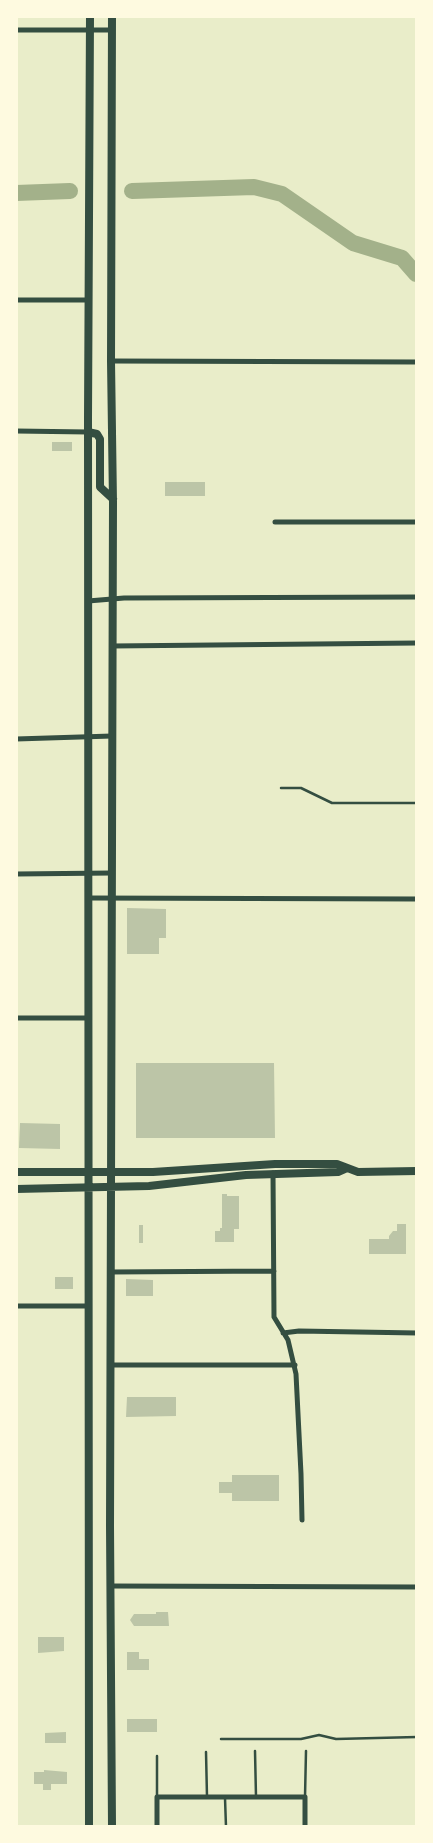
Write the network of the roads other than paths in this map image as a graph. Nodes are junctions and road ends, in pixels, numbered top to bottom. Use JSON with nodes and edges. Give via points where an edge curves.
{"nodes":[{"id":1,"x":90,"y":16,"type":"edge"},
{"id":2,"x":112,"y":16,"type":"edge"},
{"id":3,"x":16,"y":30,"type":"edge"},
{"id":4,"x":90,"y":30,"type":"junction"},
{"id":5,"x":112,"y":30,"type":"junction"},
{"id":6,"x":16,"y":300,"type":"edge"},
{"id":7,"x":89,"y":300,"type":"junction"},
{"id":8,"x":111,"y":361,"type":"junction"},
{"id":9,"x":417,"y":362,"type":"edge"},
{"id":10,"x":16,"y":432,"type":"edge"},
{"id":11,"x":88,"y":432,"type":"junction"},
{"id":12,"x":113,"y":499,"type":"junction"},
{"id":13,"x":275,"y":522,"type":"dead end"},
{"id":14,"x":417,"y":522,"type":"edge"},
{"id":15,"x":417,"y":597,"type":"edge"},
{"id":16,"x":112,"y":599,"type":"junction"},
{"id":17,"x":88,"y":601,"type":"junction"},
{"id":18,"x":417,"y":643,"type":"edge"},
{"id":19,"x":112,"y":646,"type":"junction"},
{"id":20,"x":88,"y":736,"type":"junction"},
{"id":21,"x":112,"y":736,"type":"junction"},
{"id":22,"x":16,"y":739,"type":"edge"},
{"id":23,"x":281,"y":788,"type":"dead end"},
{"id":24,"x":417,"y":803,"type":"edge"},
{"id":25,"x":112,"y":873,"type":"junction"},
{"id":26,"x":16,"y":874,"type":"edge"},
{"id":27,"x":88,"y":874,"type":"junction"},
{"id":28,"x":88,"y":898,"type":"junction"},
{"id":29,"x":111,"y":898,"type":"junction"},
{"id":30,"x":417,"y":899,"type":"edge"},
{"id":31,"x":16,"y":1018,"type":"edge"},
{"id":32,"x":88,"y":1018,"type":"junction"},
{"id":33,"x":347,"y":1168,"type":"junction"},
{"id":34,"x":417,"y":1171,"type":"edge"},
{"id":35,"x":16,"y":1172,"type":"edge"},
{"id":36,"x":89,"y":1172,"type":"junction"},
{"id":37,"x":110,"y":1172,"type":"junction"},
{"id":38,"x":273,"y":1174,"type":"junction"},
{"id":39,"x":110,"y":1187,"type":"junction"},
{"id":40,"x":89,"y":1188,"type":"junction"},
{"id":41,"x":16,"y":1189,"type":"edge"},
{"id":42,"x":274,"y":1271,"type":"junction"},
{"id":43,"x":110,"y":1272,"type":"junction"},
{"id":44,"x":16,"y":1306,"type":"edge"},
{"id":45,"x":89,"y":1306,"type":"junction"},
{"id":46,"x":283,"y":1333,"type":"junction"},
{"id":47,"x":417,"y":1333,"type":"edge"},
{"id":48,"x":110,"y":1365,"type":"junction"},
{"id":49,"x":294,"y":1365,"type":"junction"},
{"id":50,"x":302,"y":1520,"type":"dead end"},
{"id":51,"x":110,"y":1586,"type":"junction"},
{"id":52,"x":417,"y":1587,"type":"edge"},
{"id":53,"x":417,"y":1738,"type":"edge"},
{"id":54,"x":221,"y":1739,"type":"dead end"},
{"id":55,"x":206,"y":1752,"type":"dead end"},
{"id":56,"x":255,"y":1752,"type":"dead end"},
{"id":57,"x":306,"y":1752,"type":"dead end"},
{"id":58,"x":157,"y":1756,"type":"dead end"},
{"id":59,"x":157,"y":1797,"type":"junction"},
{"id":60,"x":207,"y":1797,"type":"junction"},
{"id":61,"x":225,"y":1797,"type":"junction"},
{"id":62,"x":256,"y":1797,"type":"junction"},
{"id":63,"x":305,"y":1797,"type":"junction"},
{"id":64,"x":89,"y":1827,"type":"edge"},
{"id":65,"x":112,"y":1827,"type":"edge"},
{"id":66,"x":157,"y":1827,"type":"edge"},
{"id":67,"x":226,"y":1827,"type":"edge"},
{"id":68,"x":306,"y":1827,"type":"edge"}],
"edges":[{"from":1,"to":4,"type":"main road"},
{"from":2,"to":5,"type":"main road"},
{"from":3,"to":4,"type":"street"},
{"from":4,"to":5,"type":"street"},
{"from":4,"to":7,"type":"main road"},
{"from":5,"to":8,"type":"main road"},
{"from":6,"to":7,"type":"street"},
{"from":7,"to":11,"type":"main road"},
{"from":8,"to":9,"type":"street"},
{"from":8,"to":12,"type":"main road"},
{"from":10,"to":11,"type":"street"},
{"from":11,"to":12,"type":"main road","via":[[97,434],[100,439],[100,487]]},
{"from":11,"to":17,"type":"main road"},
{"from":12,"to":16,"type":"main road"},
{"from":13,"to":14,"type":"street"},
{"from":15,"to":16,"type":"street"},
{"from":16,"to":17,"type":"street"},
{"from":16,"to":19,"type":"main road"},
{"from":17,"to":20,"type":"main road"},
{"from":18,"to":19,"type":"street"},
{"from":19,"to":21,"type":"main road"},
{"from":20,"to":21,"type":"street"},
{"from":20,"to":22,"type":"street"},
{"from":20,"to":27,"type":"main road"},
{"from":21,"to":25,"type":"main road"},
{"from":23,"to":24,"type":"lane","via":[[301,788],[332,803]]},
{"from":25,"to":27,"type":"street"},
{"from":25,"to":29,"type":"main road"},
{"from":26,"to":27,"type":"street"},
{"from":27,"to":28,"type":"main road"},
{"from":28,"to":29,"type":"street"},
{"from":28,"to":32,"type":"main road"},
{"from":29,"to":30,"type":"street"},
{"from":29,"to":37,"type":"main road"},
{"from":31,"to":32,"type":"street"},
{"from":32,"to":36,"type":"main road"},
{"from":33,"to":34,"type":"main road","via":[[358,1172]]},
{"from":33,"to":37,"type":"main road","via":[[337,1164],[275,1164]]},
{"from":33,"to":38,"type":"main road","via":[[338,1172]]},
{"from":35,"to":36,"type":"main road"},
{"from":36,"to":37,"type":"main road"},
{"from":36,"to":40,"type":"main road"},
{"from":37,"to":39,"type":"main road"},
{"from":38,"to":39,"type":"main road"},
{"from":38,"to":42,"type":"street"},
{"from":39,"to":40,"type":"main road"},
{"from":39,"to":43,"type":"main road"},
{"from":40,"to":41,"type":"main road"},
{"from":40,"to":45,"type":"main road"},
{"from":42,"to":43,"type":"street"},
{"from":42,"to":46,"type":"street","via":[[274,1317]]},
{"from":43,"to":48,"type":"main road"},
{"from":44,"to":45,"type":"street"},
{"from":45,"to":64,"type":"main road"},
{"from":46,"to":47,"type":"street"},
{"from":46,"to":49,"type":"street"},
{"from":48,"to":49,"type":"street"},
{"from":48,"to":51,"type":"main road"},
{"from":49,"to":50,"type":"street"},
{"from":51,"to":52,"type":"street"},
{"from":51,"to":65,"type":"main road"},
{"from":53,"to":54,"type":"lane","via":[[336,1739],[319,1735],[300,1739]]},
{"from":55,"to":60,"type":"lane"},
{"from":56,"to":62,"type":"lane"},
{"from":57,"to":63,"type":"lane"},
{"from":58,"to":59,"type":"lane"},
{"from":59,"to":60,"type":"street"},
{"from":59,"to":66,"type":"street"},
{"from":60,"to":61,"type":"street"},
{"from":61,"to":62,"type":"street"},
{"from":61,"to":67,"type":"lane"},
{"from":62,"to":63,"type":"street"},
{"from":63,"to":68,"type":"street"}]}
